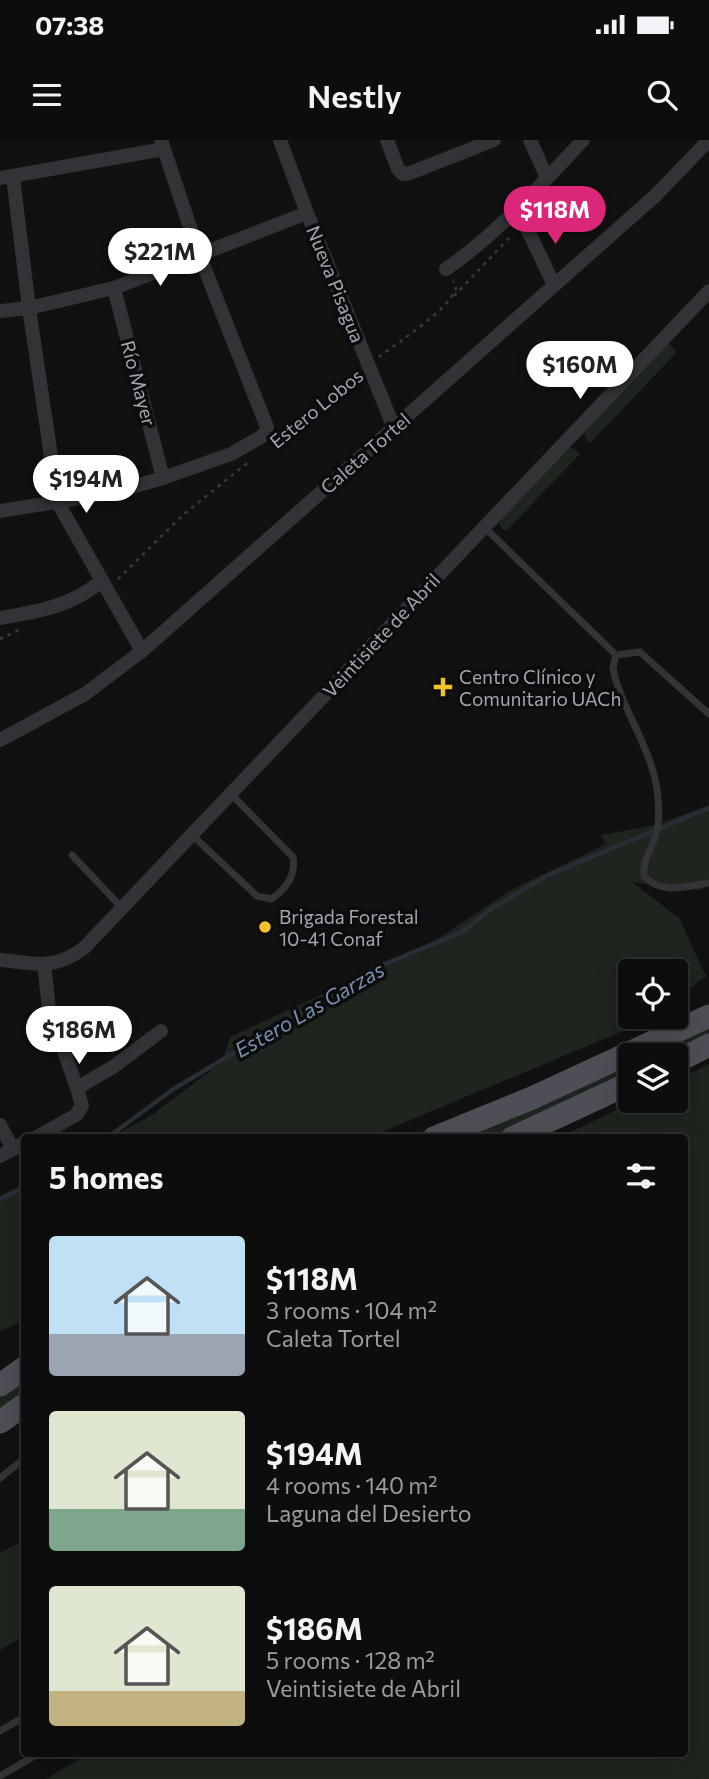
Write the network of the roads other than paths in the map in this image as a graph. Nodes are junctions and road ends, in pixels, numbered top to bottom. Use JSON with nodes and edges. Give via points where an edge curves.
{"nodes":[{"id":1,"x":280,"y":140,"type":"edge"},
{"id":2,"x":387,"y":140,"type":"edge"},
{"id":3,"x":494,"y":140,"type":"edge"},
{"id":4,"x":530,"y":140,"type":"edge"},
{"id":5,"x":583,"y":140,"type":"edge"},
{"id":6,"x":709,"y":140,"type":"edge"},
{"id":7,"x":162,"y":145,"type":"edge"},
{"id":8,"x":6,"y":177,"type":"edge"},
{"id":9,"x":547,"y":178,"type":"junction"},
{"id":10,"x":307,"y":214,"type":"junction"},
{"id":11,"x":524,"y":222,"type":"dead end"},
{"id":12,"x":199,"y":254,"type":"junction"},
{"id":13,"x":446,"y":269,"type":"road end"},
{"id":14,"x":554,"y":285,"type":"junction"},
{"id":15,"x":114,"y":288,"type":"junction"},
{"id":16,"x":709,"y":291,"type":"edge"},
{"id":17,"x":29,"y":308,"type":"junction"},
{"id":18,"x":0,"y":311,"type":"edge"},
{"id":19,"x":394,"y":428,"type":"junction"},
{"id":20,"x":163,"y":478,"type":"junction"},
{"id":21,"x":58,"y":503,"type":"junction"},
{"id":22,"x":0,"y":511,"type":"edge"},
{"id":23,"x":483,"y":527,"type":"junction"},
{"id":24,"x":103,"y":584,"type":"junction"},
{"id":25,"x":0,"y":618,"type":"edge"},
{"id":26,"x":142,"y":651,"type":"junction"},
{"id":27,"x":615,"y":655,"type":"junction"},
{"id":28,"x":709,"y":713,"type":"edge"},
{"id":29,"x":0,"y":740,"type":"edge"},
{"id":30,"x":230,"y":794,"type":"junction"},
{"id":31,"x":191,"y":835,"type":"junction"},
{"id":32,"x":72,"y":855,"type":"dead end"},
{"id":33,"x":709,"y":883,"type":"edge"},
{"id":34,"x":122,"y":908,"type":"junction"},
{"id":35,"x":0,"y":960,"type":"edge"},
{"id":36,"x":44,"y":964,"type":"junction"},
{"id":37,"x":709,"y":1016,"type":"edge"},
{"id":38,"x":161,"y":1031,"type":"dead end"},
{"id":39,"x":709,"y":1045,"type":"edge"},
{"id":40,"x":688,"y":1056,"type":"edge"},
{"id":41,"x":77,"y":1088,"type":"junction"},
{"id":42,"x":618,"y":1089,"type":"edge"},
{"id":43,"x":0,"y":1125,"type":"edge"},
{"id":44,"x":42,"y":1134,"type":"edge"},
{"id":45,"x":444,"y":1134,"type":"edge"},
{"id":46,"x":521,"y":1134,"type":"edge"},
{"id":47,"x":12,"y":1149,"type":"edge"},
{"id":48,"x":21,"y":1370,"type":"edge"},
{"id":49,"x":0,"y":1385,"type":"edge"},
{"id":50,"x":21,"y":1407,"type":"edge"},
{"id":51,"x":0,"y":1422,"type":"edge"},
{"id":52,"x":21,"y":1461,"type":"edge"},
{"id":53,"x":0,"y":1478,"type":"edge"},
{"id":54,"x":21,"y":1719,"type":"edge"},
{"id":55,"x":0,"y":1731,"type":"edge"},
{"id":56,"x":33,"y":1757,"type":"edge"},
{"id":57,"x":0,"y":1776,"type":"edge"}],
"edges":[{"from":1,"to":10,"type":"street","name":"Nueva Pisagua"},
{"from":2,"to":3,"type":"street","via":[[403,174]]},
{"from":4,"to":9,"type":"street"},
{"from":5,"to":9,"type":"street"},
{"from":6,"to":14,"type":"street","name":"Caleta Tortel","via":[[656,195]]},
{"from":7,"to":8,"type":"street"},
{"from":7,"to":12,"type":"street"},
{"from":8,"to":17,"type":"street"},
{"from":9,"to":13,"type":"street"},
{"from":10,"to":12,"type":"street"},
{"from":10,"to":19,"type":"street","name":"Nueva Pisagua"},
{"from":11,"to":14,"type":"street"},
{"from":12,"to":15,"type":"street"},
{"from":12,"to":20,"type":"street","via":[[267,431],[231,454]]},
{"from":14,"to":19,"type":"street","name":"Caleta Tortel"},
{"from":15,"to":17,"type":"street"},
{"from":15,"to":20,"type":"street","name":"Río Mayer"},
{"from":16,"to":23,"type":"street","name":"Veintisiete de Abril"},
{"from":17,"to":18,"type":"street"},
{"from":17,"to":21,"type":"street"},
{"from":19,"to":26,"type":"street","name":"Caleta Tortel"},
{"from":20,"to":21,"type":"street"},
{"from":21,"to":22,"type":"street"},
{"from":21,"to":24,"type":"street"},
{"from":23,"to":27,"type":"lane"},
{"from":23,"to":30,"type":"street","name":"Veintisiete de Abril"},
{"from":24,"to":25,"type":"street","via":[[43,611]]},
{"from":24,"to":26,"type":"street"},
{"from":26,"to":29,"type":"street","name":"Caleta Tortel","via":[[85,694]]},
{"from":27,"to":28,"type":"lane","via":[[640,652]]},
{"from":27,"to":33,"type":"lane","via":[[616,681],[650,763],[658,799],[657,831],[644,876],[659,887]]},
{"from":30,"to":31,"type":"street","name":"Veintisiete de Abril"},
{"from":30,"to":31,"type":"lane","via":[[293,856],[285,887],[271,899],[257,896]]},
{"from":31,"to":34,"type":"street","name":"Veintisiete de Abril"},
{"from":32,"to":34,"type":"lane"},
{"from":34,"to":36,"type":"street","name":"Veintisiete de Abril","via":[[71,958]]},
{"from":35,"to":36,"type":"street"},
{"from":36,"to":41,"type":"street","via":[[49,1009]]},
{"from":37,"to":45,"type":"main road"},
{"from":38,"to":41,"type":"street"},
{"from":39,"to":40,"type":"main road"},
{"from":41,"to":44,"type":"street","via":[[82,1106],[76,1115]]},
{"from":42,"to":46,"type":"main road"},
{"from":43,"to":47,"type":"street"},
{"from":48,"to":49,"type":"main road"},
{"from":50,"to":51,"type":"main road"},
{"from":52,"to":53,"type":"lane"},
{"from":54,"to":55,"type":"lane"},
{"from":56,"to":57,"type":"lane"}]}
